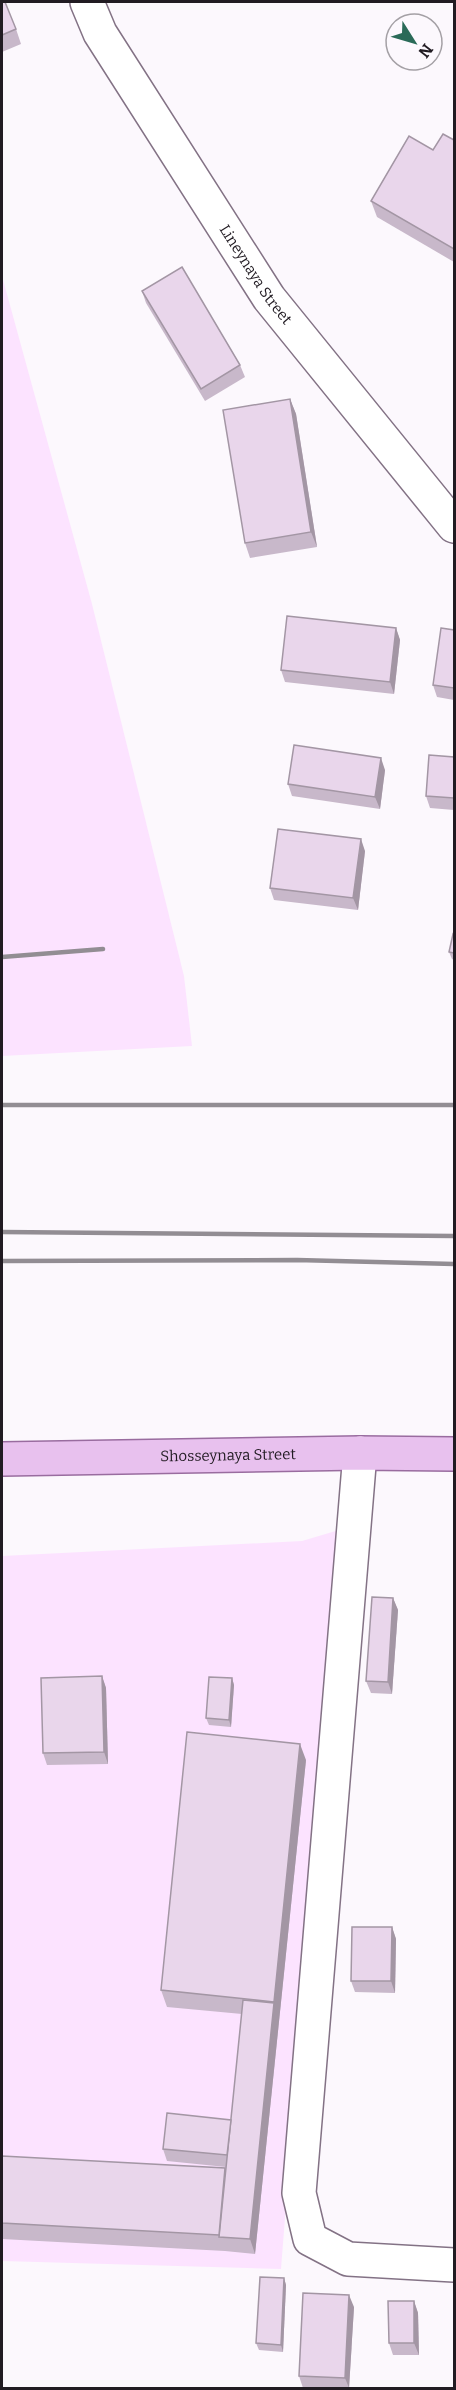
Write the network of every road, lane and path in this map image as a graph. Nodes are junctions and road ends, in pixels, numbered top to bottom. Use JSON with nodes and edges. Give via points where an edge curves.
{"nodes":[{"id":1,"x":87,"y":2,"type":"edge"},
{"id":2,"x":454,"y":526,"type":"edge"},
{"id":3,"x":360,"y":1453,"type":"junction"},
{"id":4,"x":454,"y":1454,"type":"edge"},
{"id":5,"x":2,"y":1459,"type":"edge"},
{"id":6,"x":454,"y":2265,"type":"edge"}],
"edges":[{"from":1,"to":2,"type":"street","name":"Lineynaya Street","via":[[100,33],[269,298]]},
{"from":3,"to":4,"type":"main road","name":"Shosseynaya Street"},
{"from":3,"to":5,"type":"main road","name":"Shosseynaya Street"},
{"from":3,"to":6,"type":"street","via":[[299,2193],[310,2240],[348,2259]]}]}
